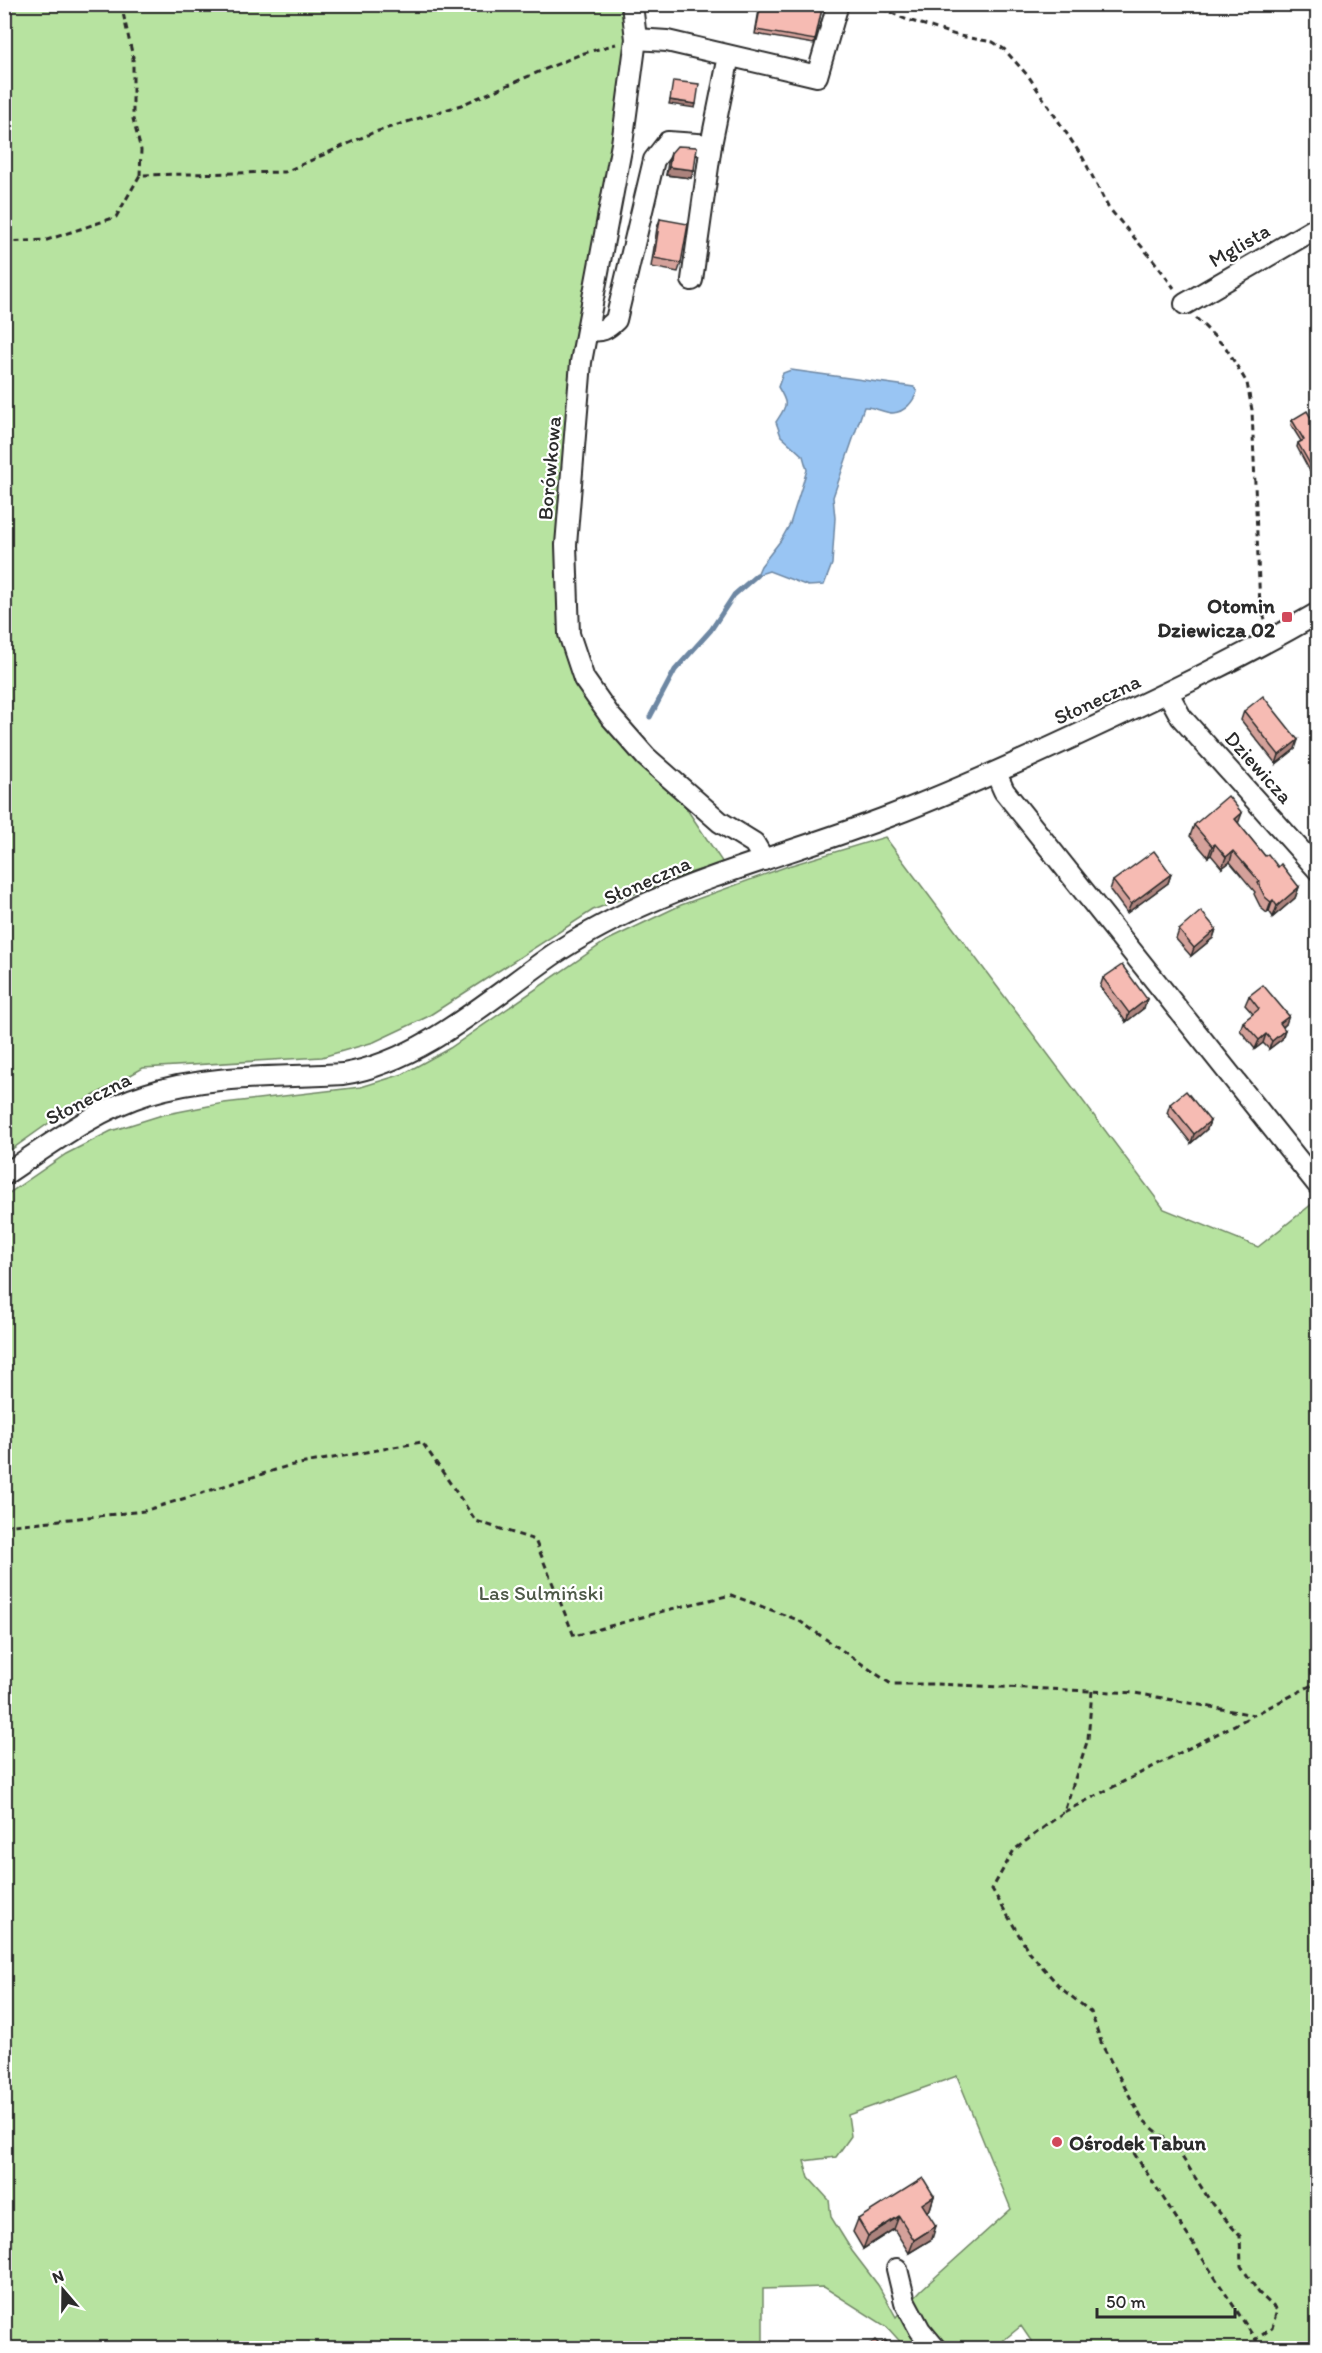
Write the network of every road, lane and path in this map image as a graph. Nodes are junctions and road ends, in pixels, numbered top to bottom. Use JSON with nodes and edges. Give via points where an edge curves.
{"nodes":[{"id":1,"x":121,"y":4,"type":"edge"},
{"id":2,"x":632,"y":4,"type":"edge"},
{"id":3,"x":838,"y":4,"type":"edge"},
{"id":4,"x":872,"y":4,"type":"edge"},
{"id":5,"x":636,"y":39,"type":"junction"},
{"id":6,"x":729,"y":56,"type":"junction"},
{"id":7,"x":711,"y":145,"type":"junction"},
{"id":8,"x":140,"y":175,"type":"junction"},
{"id":9,"x":1317,"y":227,"type":"edge"},
{"id":10,"x":4,"y":242,"type":"edge"},
{"id":11,"x":692,"y":280,"type":"dead end"},
{"id":12,"x":1185,"y":304,"type":"junction"},
{"id":13,"x":588,"y":329,"type":"junction"},
{"id":14,"x":1317,"y":613,"type":"edge"},
{"id":15,"x":1274,"y":639,"type":"junction"},
{"id":16,"x":1168,"y":693,"type":"junction"},
{"id":17,"x":996,"y":773,"type":"junction"},
{"id":18,"x":764,"y":860,"type":"junction"},
{"id":19,"x":1317,"y":870,"type":"edge"},
{"id":20,"x":4,"y":1175,"type":"edge"},
{"id":21,"x":1317,"y":1185,"type":"edge"},
{"id":22,"x":4,"y":1526,"type":"edge"},
{"id":23,"x":1317,"y":1682,"type":"edge"},
{"id":24,"x":1092,"y":1691,"type":"junction"},
{"id":25,"x":1254,"y":1715,"type":"junction"},
{"id":26,"x":1064,"y":1812,"type":"junction"},
{"id":27,"x":1128,"y":2144,"type":"dead end"},
{"id":28,"x":897,"y":2269,"type":"dead end"},
{"id":29,"x":1255,"y":2340,"type":"junction"},
{"id":30,"x":935,"y":2349,"type":"edge"},
{"id":31,"x":1261,"y":2349,"type":"edge"}],
"edges":[{"from":1,"to":8,"type":"path","via":[[133,57],[133,119],[141,150]]},
{"from":2,"to":5,"type":"street","name":"Borówkowa"},
{"from":3,"to":6,"type":"street","via":[[817,76]]},
{"from":4,"to":12,"type":"path","via":[[927,26],[993,42],[1004,49],[1029,77],[1083,158],[1108,207]]},
{"from":5,"to":6,"type":"street","via":[[667,41]]},
{"from":5,"to":8,"type":"path","via":[[581,54],[461,105],[372,133],[285,172]]},
{"from":5,"to":13,"type":"street","name":"Borówkowa","via":[[622,144]]},
{"from":6,"to":7,"type":"street"},
{"from":7,"to":11,"type":"street"},
{"from":7,"to":13,"type":"street","via":[[668,142],[654,160],[616,320],[606,329]]},
{"from":8,"to":10,"type":"path","via":[[116,217],[47,240]]},
{"from":9,"to":12,"type":"street","name":"Mglista"},
{"from":12,"to":15,"type":"path","via":[[1226,348],[1247,383],[1252,410],[1260,608]]},
{"from":13,"to":18,"type":"street","name":"Borówkowa","via":[[581,362],[566,545],[569,634],[584,678],[610,716],[639,749],[720,822],[754,843]]},
{"from":14,"to":15,"type":"street","name":"Słoneczna"},
{"from":15,"to":16,"type":"street","name":"Słoneczna"},
{"from":16,"to":17,"type":"street","name":"Słoneczna"},
{"from":16,"to":19,"type":"street","name":"Dziewicza","via":[[1181,717]]},
{"from":17,"to":18,"type":"street","name":"Słoneczna","via":[[890,816]]},
{"from":17,"to":21,"type":"street","via":[[1004,791]]},
{"from":18,"to":20,"type":"street","name":"Słoneczna","via":[[697,882],[637,908],[557,952],[425,1044],[393,1061],[343,1074],[189,1084],[146,1094],[93,1118]]},
{"from":22,"to":24,"type":"path","via":[[144,1510],[288,1466],[422,1442],[476,1521],[535,1540],[574,1636],[731,1595],[798,1620],[891,1684]]},
{"from":23,"to":25,"type":"path"},
{"from":24,"to":25,"type":"path","via":[[1135,1693]]},
{"from":24,"to":26,"type":"path","via":[[1088,1739]]},
{"from":25,"to":26,"type":"path"},
{"from":26,"to":29,"type":"path","via":[[1014,1850],[992,1890],[1029,1952],[1062,1989],[1091,2012],[1102,2044],[1142,2120],[1177,2149],[1212,2204],[1240,2236],[1241,2266],[1258,2293],[1277,2310],[1272,2328]]},
{"from":27,"to":29,"type":"path"},
{"from":28,"to":30,"type":"street","via":[[905,2302]]},
{"from":29,"to":31,"type":"path"}]}
